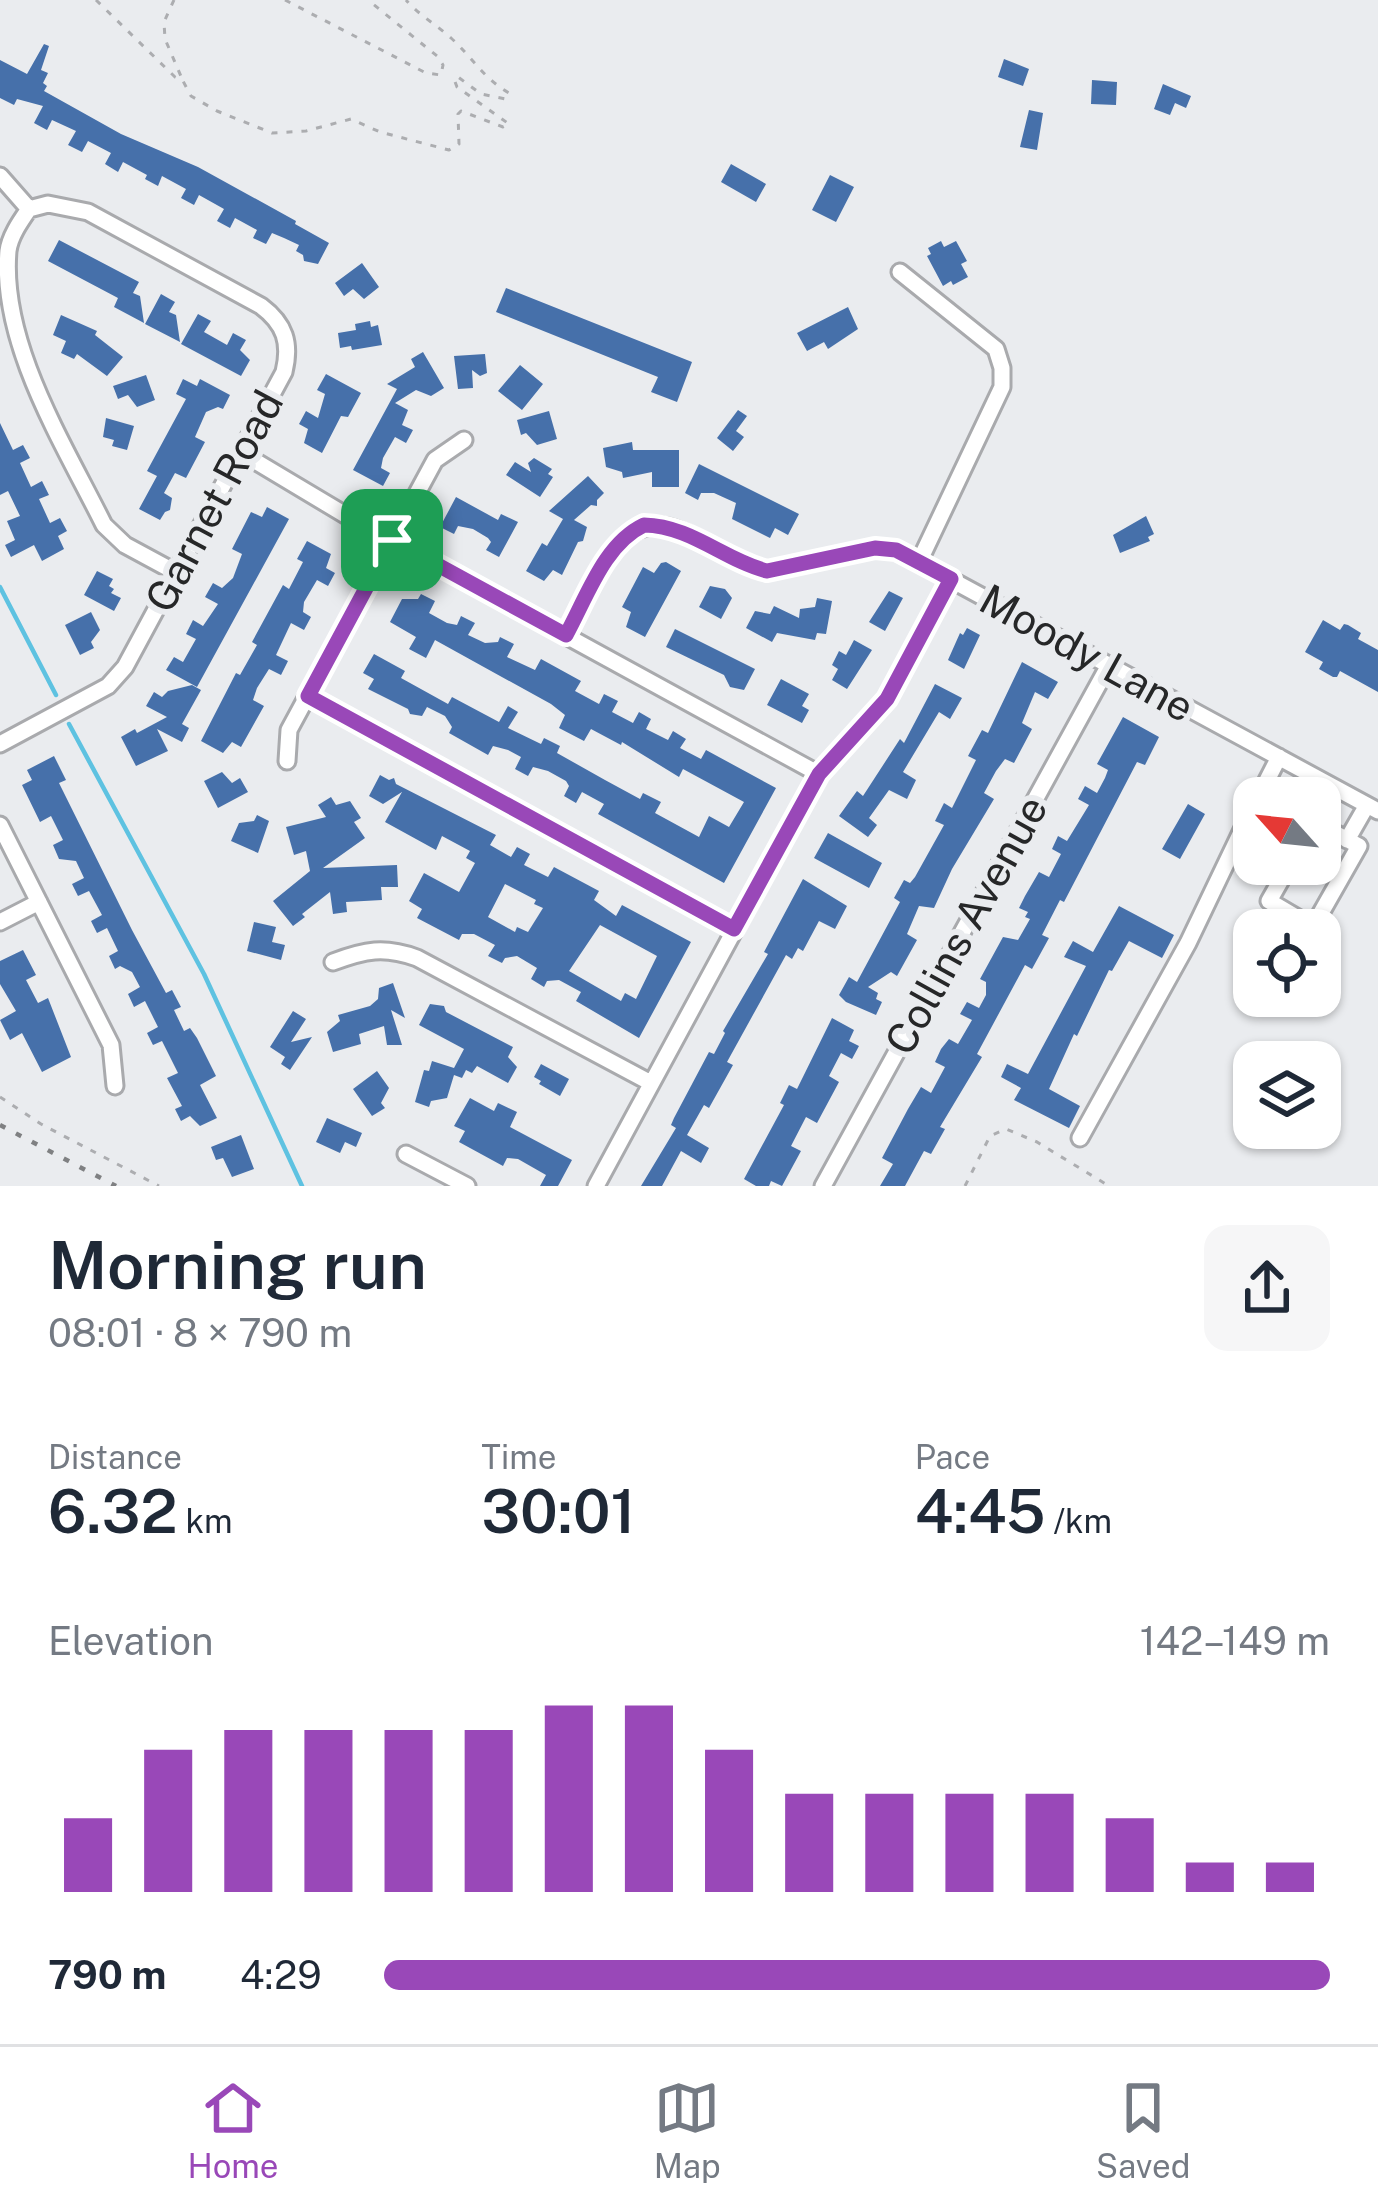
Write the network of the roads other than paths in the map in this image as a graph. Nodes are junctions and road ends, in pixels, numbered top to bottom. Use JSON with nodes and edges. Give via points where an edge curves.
{"nodes":[{"id":1,"x":0,"y":176,"type":"edge"},
{"id":2,"x":29,"y":209,"type":"junction"},
{"id":3,"x":900,"y":272,"type":"dead end"},
{"id":4,"x":464,"y":440,"type":"dead end"},
{"id":5,"x":240,"y":452,"type":"junction"},
{"id":6,"x":392,"y":540,"type":"junction"},
{"id":7,"x":919,"y":562,"type":"junction"},
{"id":8,"x":176,"y":572,"type":"junction"},
{"id":9,"x":951,"y":579,"type":"junction"},
{"id":10,"x":566,"y":635,"type":"junction"},
{"id":11,"x":1109,"y":665,"type":"junction"},
{"id":12,"x":308,"y":696,"type":"junction"},
{"id":13,"x":0,"y":744,"type":"edge"},
{"id":14,"x":1279,"y":758,"type":"junction"},
{"id":15,"x":287,"y":761,"type":"dead end"},
{"id":16,"x":819,"y":774,"type":"junction"},
{"id":17,"x":1269,"y":777,"type":"edge"},
{"id":18,"x":1373,"y":808,"type":"edge"},
{"id":19,"x":0,"y":825,"type":"edge"},
{"id":20,"x":1341,"y":837,"type":"edge"},
{"id":21,"x":1347,"y":840,"type":"junction"},
{"id":22,"x":1233,"y":850,"type":"edge"},
{"id":23,"x":1341,"y":878,"type":"edge"},
{"id":24,"x":1278,"y":885,"type":"edge"},
{"id":25,"x":1337,"y":885,"type":"edge"},
{"id":26,"x":39,"y":902,"type":"junction"},
{"id":27,"x":0,"y":922,"type":"edge"},
{"id":28,"x":734,"y":929,"type":"junction"},
{"id":29,"x":333,"y":962,"type":"dead end"},
{"id":30,"x":652,"y":1083,"type":"junction"},
{"id":31,"x":115,"y":1086,"type":"dead end"},
{"id":32,"x":1080,"y":1138,"type":"dead end"},
{"id":33,"x":406,"y":1154,"type":"dead end"},
{"id":34,"x":467,"y":1186,"type":"edge"},
{"id":35,"x":596,"y":1186,"type":"edge"},
{"id":36,"x":823,"y":1186,"type":"edge"}],
"edges":[{"from":1,"to":2,"type":"street"},
{"from":2,"to":5,"type":"street","name":"Garnet Road","via":[[88,212],[277,318],[289,352],[284,371]]},
{"from":2,"to":8,"type":"street","via":[[8,250],[23,362],[104,524],[124,545]]},
{"from":3,"to":7,"type":"street","via":[[996,349],[1002,368],[1002,387]]},
{"from":4,"to":6,"type":"street","via":[[435,460]]},
{"from":5,"to":6,"type":"street"},
{"from":5,"to":8,"type":"street","name":"Garnet Road"},
{"from":6,"to":10,"type":"street"},
{"from":6,"to":12,"type":"street"},
{"from":7,"to":9,"type":"street","name":"Moody Lane"},
{"from":7,"to":10,"type":"street","name":"Moody Lane","via":[[875,548],[767,571],[681,530],[644,525],[614,547]]},
{"from":8,"to":13,"type":"street","name":"Garnet Road","via":[[108,686]]},
{"from":9,"to":11,"type":"street","name":"Moody Lane"},
{"from":9,"to":16,"type":"street","via":[[887,699]]},
{"from":10,"to":16,"type":"street"},
{"from":11,"to":14,"type":"street","name":"Moody Lane"},
{"from":11,"to":36,"type":"street","name":"Collins Avenue"},
{"from":12,"to":15,"type":"street","via":[[289,730]]},
{"from":12,"to":28,"type":"street"},
{"from":14,"to":17,"type":"street"},
{"from":14,"to":18,"type":"street","name":"Moody Lane"},
{"from":16,"to":28,"type":"street"},
{"from":18,"to":21,"type":"street"},
{"from":19,"to":26,"type":"street"},
{"from":20,"to":21,"type":"street"},
{"from":21,"to":23,"type":"street","via":[[1359,847]]},
{"from":22,"to":32,"type":"street"},
{"from":24,"to":25,"type":"street","via":[[1269,901],[1313,927]]},
{"from":26,"to":27,"type":"street"},
{"from":26,"to":31,"type":"street","via":[[111,1045]]},
{"from":28,"to":30,"type":"street"},
{"from":29,"to":30,"type":"street","via":[[370,949],[417,958]]},
{"from":30,"to":35,"type":"street"},
{"from":33,"to":34,"type":"street"}]}
